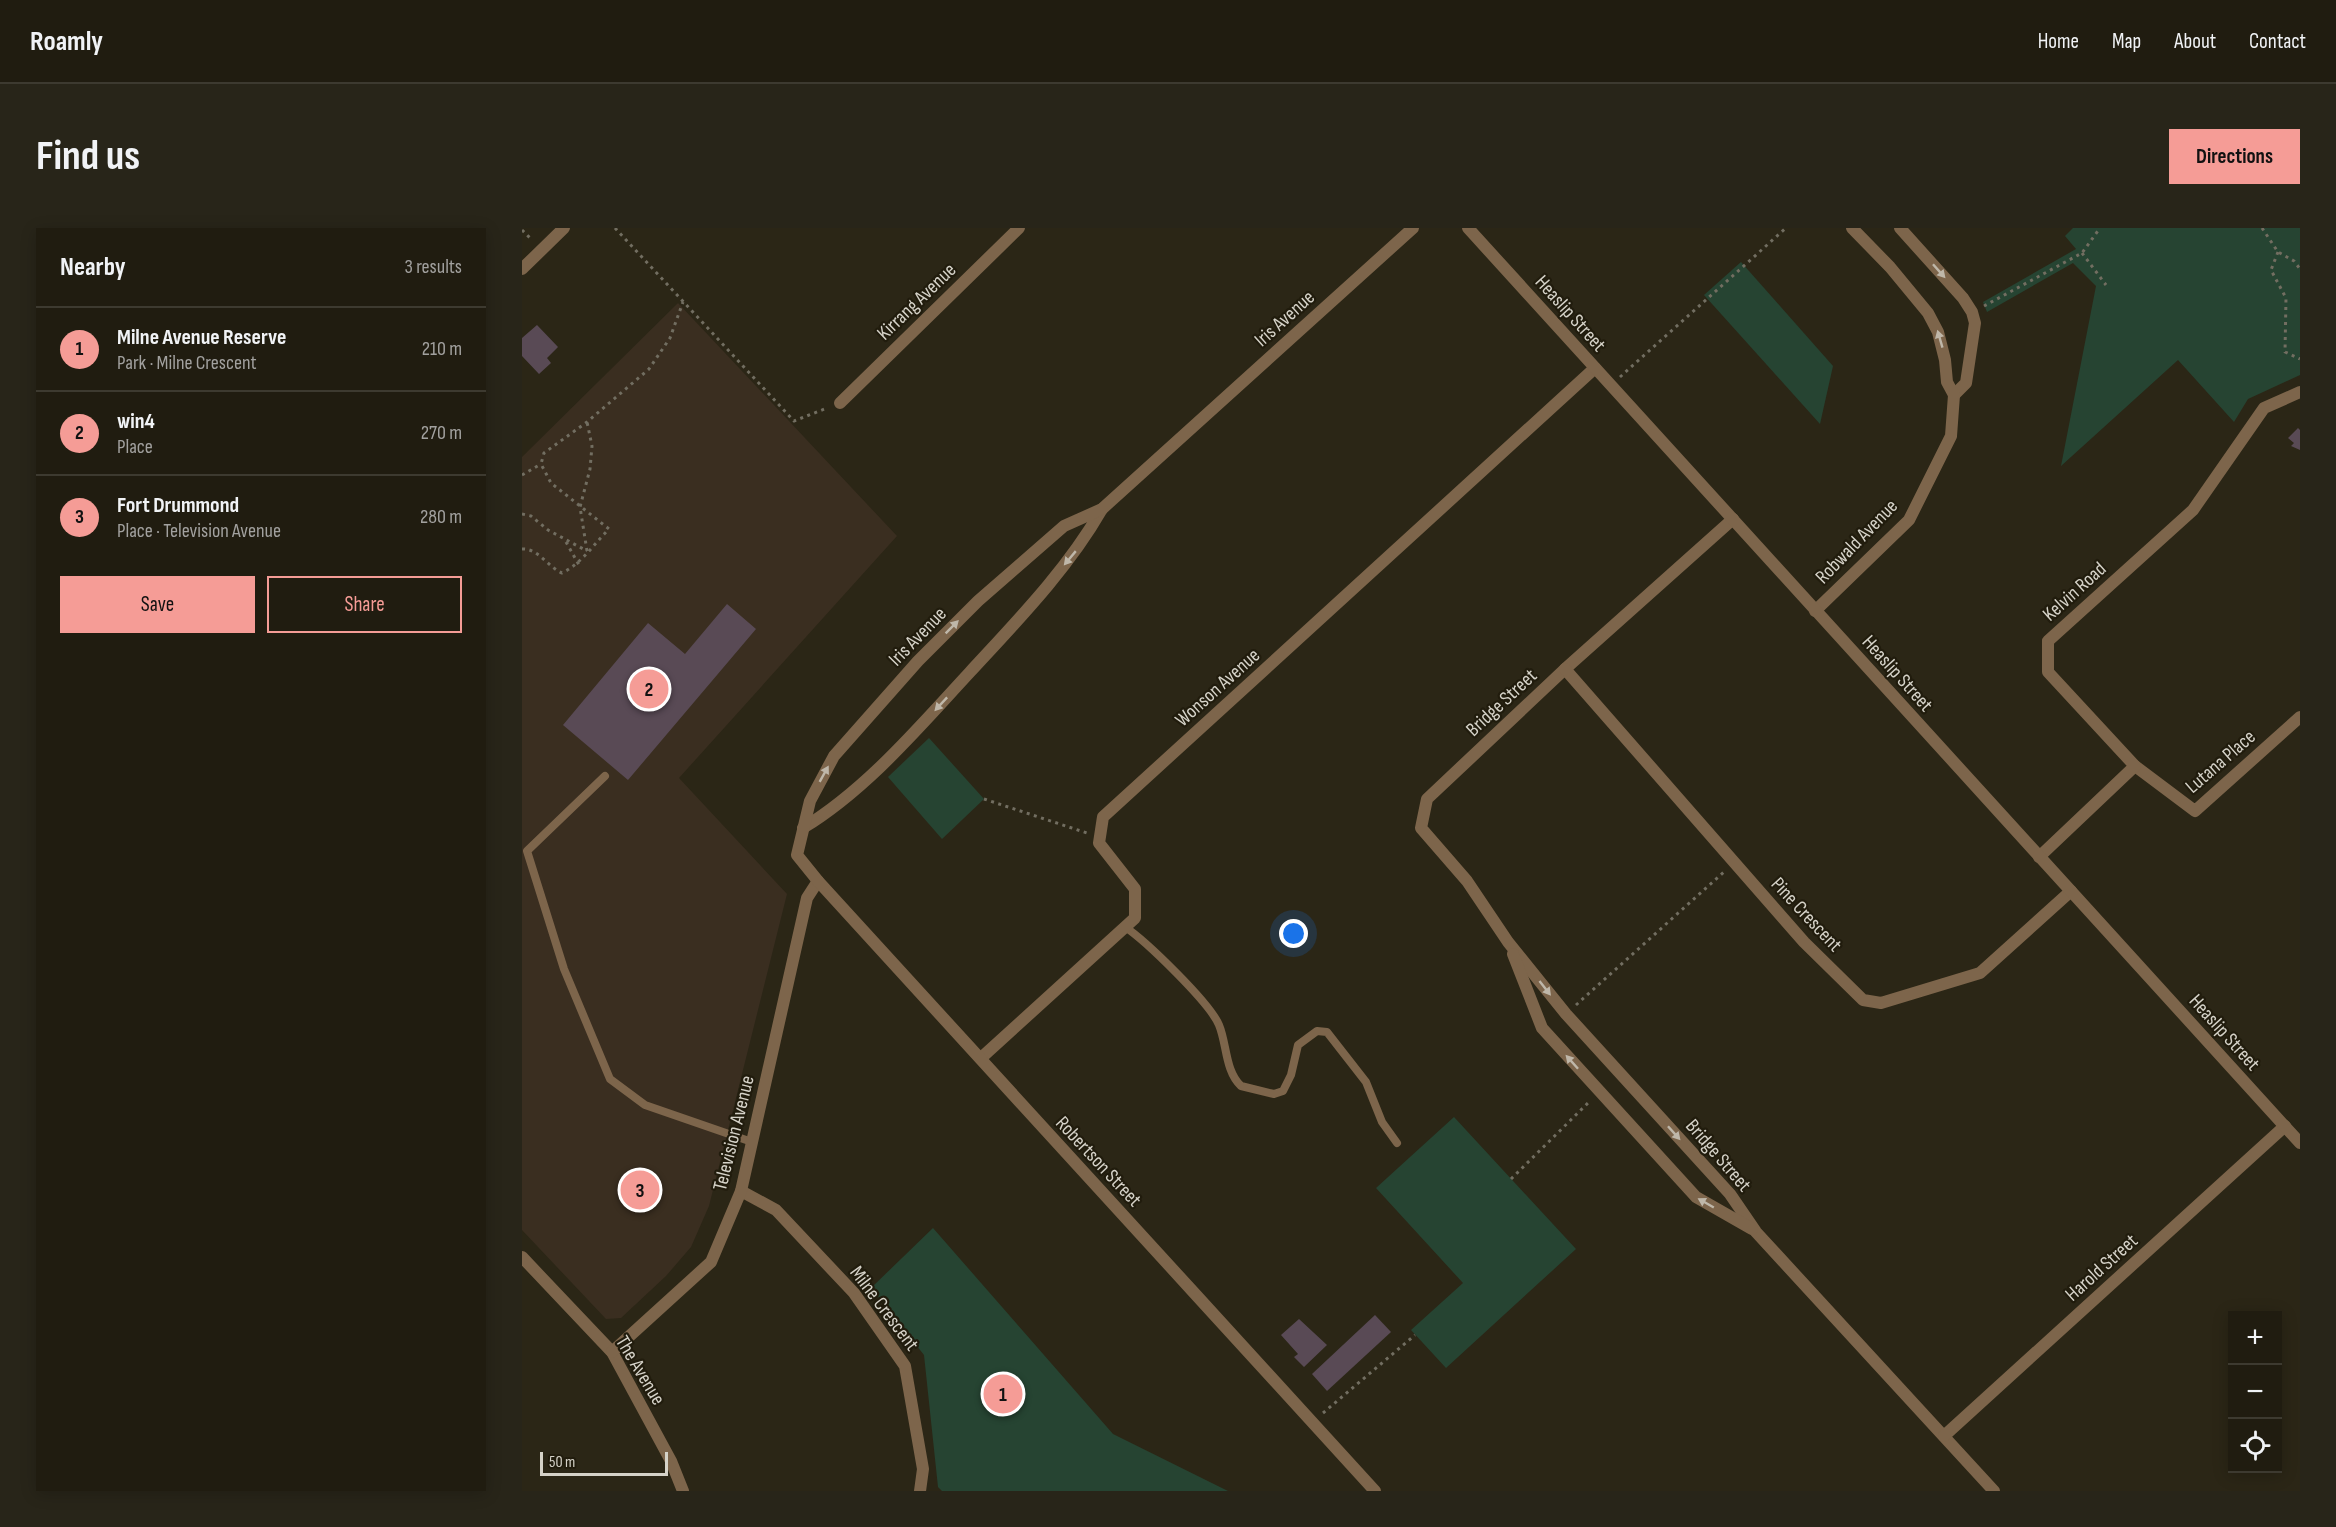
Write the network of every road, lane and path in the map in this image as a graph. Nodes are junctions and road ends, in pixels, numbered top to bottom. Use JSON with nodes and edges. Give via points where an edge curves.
{"nodes":[{"id":1,"x":564,"y":228,"type":"edge"},
{"id":2,"x":615,"y":228,"type":"edge"},
{"id":3,"x":1019,"y":228,"type":"edge"},
{"id":4,"x":1413,"y":228,"type":"edge"},
{"id":5,"x":1468,"y":228,"type":"edge"},
{"id":6,"x":1786,"y":228,"type":"edge"},
{"id":7,"x":1852,"y":228,"type":"edge"},
{"id":8,"x":1900,"y":228,"type":"edge"},
{"id":9,"x":2100,"y":228,"type":"edge"},
{"id":10,"x":2262,"y":228,"type":"edge"},
{"id":11,"x":522,"y":230,"type":"edge"},
{"id":12,"x":529,"y":237,"type":"dead end"},
{"id":13,"x":2278,"y":252,"type":"junction"},
{"id":14,"x":2082,"y":253,"type":"junction"},
{"id":15,"x":522,"y":269,"type":"edge"},
{"id":16,"x":2300,"y":269,"type":"edge"},
{"id":17,"x":2106,"y":285,"type":"dead end"},
{"id":18,"x":683,"y":302,"type":"junction"},
{"id":19,"x":1972,"y":312,"type":"junction"},
{"id":20,"x":2300,"y":359,"type":"edge"},
{"id":21,"x":1595,"y":368,"type":"junction"},
{"id":22,"x":1611,"y":385,"type":"junction"},
{"id":23,"x":2300,"y":392,"type":"edge"},
{"id":24,"x":1954,"y":395,"type":"junction"},
{"id":25,"x":840,"y":403,"type":"joint"},
{"id":26,"x":587,"y":422,"type":"junction"},
{"id":27,"x":541,"y":464,"type":"junction"},
{"id":28,"x":522,"y":475,"type":"edge"},
{"id":29,"x":580,"y":507,"type":"junction"},
{"id":30,"x":1102,"y":509,"type":"junction"},
{"id":31,"x":522,"y":514,"type":"edge"},
{"id":32,"x":1733,"y":519,"type":"junction"},
{"id":33,"x":565,"y":540,"type":"junction"},
{"id":34,"x":523,"y":547,"type":"edge"},
{"id":35,"x":586,"y":551,"type":"junction"},
{"id":36,"x":579,"y":565,"type":"junction"},
{"id":37,"x":1815,"y":611,"type":"junction"},
{"id":38,"x":1565,"y":669,"type":"junction"},
{"id":39,"x":2300,"y":717,"type":"edge"},
{"id":40,"x":2135,"y":766,"type":"junction"},
{"id":41,"x":605,"y":776,"type":"dead end"},
{"id":42,"x":984,"y":799,"type":"dead end"},
{"id":43,"x":803,"y":828,"type":"junction"},
{"id":44,"x":1100,"y":837,"type":"junction"},
{"id":45,"x":797,"y":855,"type":"joint"},
{"id":46,"x":2039,"y":856,"type":"junction"},
{"id":47,"x":1734,"y":863,"type":"junction"},
{"id":48,"x":818,"y":881,"type":"junction"},
{"id":49,"x":2071,"y":891,"type":"junction"},
{"id":50,"x":1125,"y":927,"type":"junction"},
{"id":51,"x":1509,"y":942,"type":"junction"},
{"id":52,"x":1566,"y":1014,"type":"junction"},
{"id":53,"x":981,"y":1058,"type":"junction"},
{"id":54,"x":1599,"y":1092,"type":"junction"},
{"id":55,"x":2285,"y":1126,"type":"junction"},
{"id":56,"x":752,"y":1142,"type":"junction"},
{"id":57,"x":1397,"y":1143,"type":"dead end"},
{"id":58,"x":2300,"y":1143,"type":"edge"},
{"id":59,"x":1512,"y":1179,"type":"dead end"},
{"id":60,"x":741,"y":1191,"type":"junction"},
{"id":61,"x":1756,"y":1232,"type":"junction"},
{"id":62,"x":522,"y":1257,"type":"edge"},
{"id":63,"x":1415,"y":1335,"type":"dead end"},
{"id":64,"x":612,"y":1352,"type":"junction"},
{"id":65,"x":1312,"y":1422,"type":"junction"},
{"id":66,"x":1944,"y":1436,"type":"junction"},
{"id":67,"x":683,"y":1491,"type":"edge"},
{"id":68,"x":920,"y":1491,"type":"edge"},
{"id":69,"x":1375,"y":1491,"type":"edge"},
{"id":70,"x":1994,"y":1491,"type":"edge"}],
"edges":[{"from":1,"to":15,"type":"street"},
{"from":2,"to":18,"type":"path"},
{"from":3,"to":25,"type":"street","name":"Kirrang Avenue"},
{"from":4,"to":30,"type":"street","name":"Iris Avenue"},
{"from":5,"to":21,"type":"street","name":"Heaslip Street"},
{"from":6,"to":22,"type":"path"},
{"from":24,"to":7,"type":"street","name":"Robwald Avenue","one_way":true,"via":[[1947,382],[1938,332],[1928,313]]},
{"from":8,"to":19,"type":"street","one_way":true,"via":[[1964,298]]},
{"from":9,"to":14,"type":"path"},
{"from":10,"to":13,"type":"path"},
{"from":11,"to":12,"type":"path"},
{"from":13,"to":16,"type":"path"},
{"from":13,"to":20,"type":"path","via":[[2271,270],[2286,298],[2285,352]]},
{"from":14,"to":17,"type":"path"},
{"from":14,"to":19,"type":"path"},
{"from":18,"to":25,"type":"path","via":[[794,422]]},
{"from":18,"to":26,"type":"path","via":[[670,338],[649,369]]},
{"from":19,"to":24,"type":"street","name":"Robwald Avenue","via":[[1975,323],[1966,383]]},
{"from":21,"to":22,"type":"street","name":"Heaslip Street"},
{"from":21,"to":44,"type":"street","name":"Wonson Avenue","via":[[1103,817]]},
{"from":22,"to":32,"type":"street","name":"Heaslip Street"},
{"from":23,"to":40,"type":"street","name":"Kelvin Road","via":[[2264,408],[2193,510],[2048,641],[2048,672]]},
{"from":24,"to":37,"type":"street","name":"Robwald Avenue","via":[[1951,436],[1909,520]]},
{"from":26,"to":27,"type":"path","via":[[544,453]]},
{"from":26,"to":29,"type":"path","via":[[592,446]]},
{"from":27,"to":28,"type":"path"},
{"from":27,"to":29,"type":"path","via":[[551,483]]},
{"from":29,"to":35,"type":"path"},
{"from":29,"to":35,"type":"path","via":[[609,529]]},
{"from":30,"to":43,"type":"street","name":"Iris Avenue","one_way":true,"via":[[1083,542],[1022,616],[906,741],[826,814]]},
{"from":43,"to":30,"type":"street","name":"Iris Avenue","one_way":true,"via":[[810,801],[834,756],[918,661],[978,601],[1064,526]]},
{"from":31,"to":33,"type":"path"},
{"from":32,"to":37,"type":"street","name":"Heaslip Street"},
{"from":32,"to":38,"type":"street","name":"Bridge Street"},
{"from":33,"to":35,"type":"path"},
{"from":33,"to":36,"type":"path"},
{"from":34,"to":36,"type":"path","via":[[542,556],[550,567],[562,573]]},
{"from":35,"to":36,"type":"path"},
{"from":37,"to":46,"type":"street","name":"Heaslip Street"},
{"from":38,"to":47,"type":"street","name":"Pine Crescent"},
{"from":38,"to":51,"type":"street","name":"Bridge Street","via":[[1427,799],[1421,828],[1467,880]]},
{"from":39,"to":40,"type":"street","name":"Lutana Place","via":[[2195,811]]},
{"from":40,"to":46,"type":"street"},
{"from":41,"to":56,"type":"lane","via":[[527,851],[564,969],[610,1079],[645,1105]]},
{"from":42,"to":44,"type":"path"},
{"from":43,"to":45,"type":"street","name":"Iris Avenue"},
{"from":44,"to":50,"type":"street","via":[[1099,843],[1135,889],[1136,918]]},
{"from":45,"to":48,"type":"street","name":"Robertson Street"},
{"from":46,"to":49,"type":"street","name":"Heaslip Street"},
{"from":47,"to":49,"type":"street","name":"Pine Crescent","via":[[1804,942],[1863,1000],[1881,1003],[1980,973]]},
{"from":47,"to":52,"type":"path"},
{"from":48,"to":53,"type":"street","name":"Robertson Street"},
{"from":48,"to":56,"type":"street","name":"Television Avenue","via":[[807,898]]},
{"from":49,"to":55,"type":"street","name":"Heaslip Street"},
{"from":50,"to":53,"type":"street"},
{"from":50,"to":57,"type":"lane","via":[[1146,942],[1215,1016],[1232,1074],[1241,1086],[1274,1094],[1283,1091],[1298,1045],[1322,1030],[1334,1039],[1366,1082],[1382,1122]]},
{"from":51,"to":52,"type":"street","name":"Bridge Street","one_way":true},
{"from":54,"to":51,"type":"street","name":"Bridge Street","one_way":true,"via":[[1542,1028]]},
{"from":52,"to":61,"type":"street","name":"Bridge Street","one_way":true,"via":[[1730,1194]]},
{"from":53,"to":65,"type":"street","name":"Robertson Street"},
{"from":54,"to":59,"type":"path"},
{"from":61,"to":54,"type":"street","name":"Bridge Street","one_way":true,"via":[[1696,1197]]},
{"from":55,"to":58,"type":"street","name":"Heaslip Street"},
{"from":55,"to":66,"type":"street","name":"Harold Street"},
{"from":56,"to":60,"type":"street","name":"Television Avenue"},
{"from":60,"to":64,"type":"street","name":"Television Avenue","via":[[711,1262]]},
{"from":60,"to":68,"type":"street","name":"Milne Crescent","via":[[776,1210],[854,1293],[905,1366],[923,1469]]},
{"from":61,"to":66,"type":"street","name":"Bridge Street"},
{"from":62,"to":64,"type":"street","name":"The Avenue"},
{"from":63,"to":65,"type":"path"},
{"from":64,"to":67,"type":"street","name":"The Avenue"},
{"from":65,"to":69,"type":"street","name":"Robertson Street"},
{"from":66,"to":70,"type":"street","name":"Bridge Street"}]}
